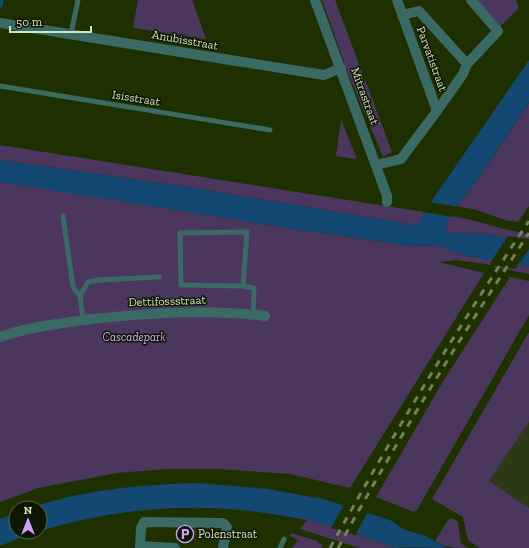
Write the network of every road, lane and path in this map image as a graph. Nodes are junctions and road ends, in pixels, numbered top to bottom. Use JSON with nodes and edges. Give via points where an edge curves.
{"nodes":[{"id":1,"x":78,"y":0,"type":"edge"},
{"id":2,"x":315,"y":0,"type":"edge"},
{"id":3,"x":396,"y":0,"type":"edge"},
{"id":4,"x":471,"y":0,"type":"edge"},
{"id":5,"x":402,"y":15,"type":"junction"},
{"id":6,"x":0,"y":23,"type":"edge"},
{"id":7,"x":71,"y":34,"type":"junction"},
{"id":8,"x":467,"y":64,"type":"junction"},
{"id":9,"x":341,"y":68,"type":"junction"},
{"id":10,"x":0,"y":86,"type":"edge"},
{"id":11,"x":437,"y":111,"type":"junction"},
{"id":12,"x":270,"y":130,"type":"dead end"},
{"id":13,"x":376,"y":165,"type":"junction"},
{"id":14,"x":387,"y":202,"type":"dead end"},
{"id":15,"x":63,"y":216,"type":"dead end"},
{"id":16,"x":159,"y":277,"type":"dead end"},
{"id":17,"x":243,"y":286,"type":"junction"},
{"id":18,"x":80,"y":296,"type":"junction"},
{"id":19,"x":253,"y":314,"type":"junction"},
{"id":20,"x":265,"y":316,"type":"dead end"},
{"id":21,"x":83,"y":320,"type":"junction"},
{"id":22,"x":0,"y":337,"type":"edge"},
{"id":23,"x":284,"y":539,"type":"dead end"},
{"id":24,"x":140,"y":547,"type":"edge"},
{"id":25,"x":175,"y":548,"type":"edge"},
{"id":26,"x":223,"y":548,"type":"edge"},
{"id":27,"x":280,"y":548,"type":"edge"}],
"edges":[{"from":1,"to":7,"type":"lane"},
{"from":2,"to":9,"type":"street","name":"Mitrastraat"},
{"from":3,"to":5,"type":"street","name":"Parvatistraat"},
{"from":4,"to":8,"type":"street","via":[[498,31]]},
{"from":5,"to":8,"type":"street","name":"Parvatistraat","via":[[419,11]]},
{"from":5,"to":11,"type":"street","name":"Parvatistraat"},
{"from":6,"to":7,"type":"street","name":"Anubisstraat"},
{"from":7,"to":9,"type":"street","name":"Anubisstraat","via":[[324,75]]},
{"from":8,"to":11,"type":"street","name":"Parvatistraat","via":[[463,74]]},
{"from":9,"to":13,"type":"street","name":"Mitrastraat"},
{"from":10,"to":12,"type":"lane","name":"Isisstraat"},
{"from":11,"to":13,"type":"street","name":"Parvatistraat","via":[[401,159]]},
{"from":13,"to":14,"type":"street","name":"Mitrastraat"},
{"from":15,"to":18,"type":"lane","via":[[73,287]]},
{"from":16,"to":18,"type":"lane","name":"Dettifossstraat","via":[[88,282]]},
{"from":17,"to":17,"type":"lane","name":"Dettifossstraat","via":[[246,232],[180,233],[181,285]]},
{"from":17,"to":19,"type":"lane","via":[[254,288]]},
{"from":18,"to":21,"type":"lane"},
{"from":19,"to":20,"type":"street","name":"Dettifossstraat"},
{"from":19,"to":21,"type":"street","name":"Dettifossstraat","via":[[181,312]]},
{"from":21,"to":22,"type":"street","name":"Dettifossstraat","via":[[52,324]]},
{"from":23,"to":27,"type":"lane"},
{"from":24,"to":25,"type":"street"},
{"from":24,"to":26,"type":"street","via":[[141,528],[144,522],[223,524],[227,527]]}]}
